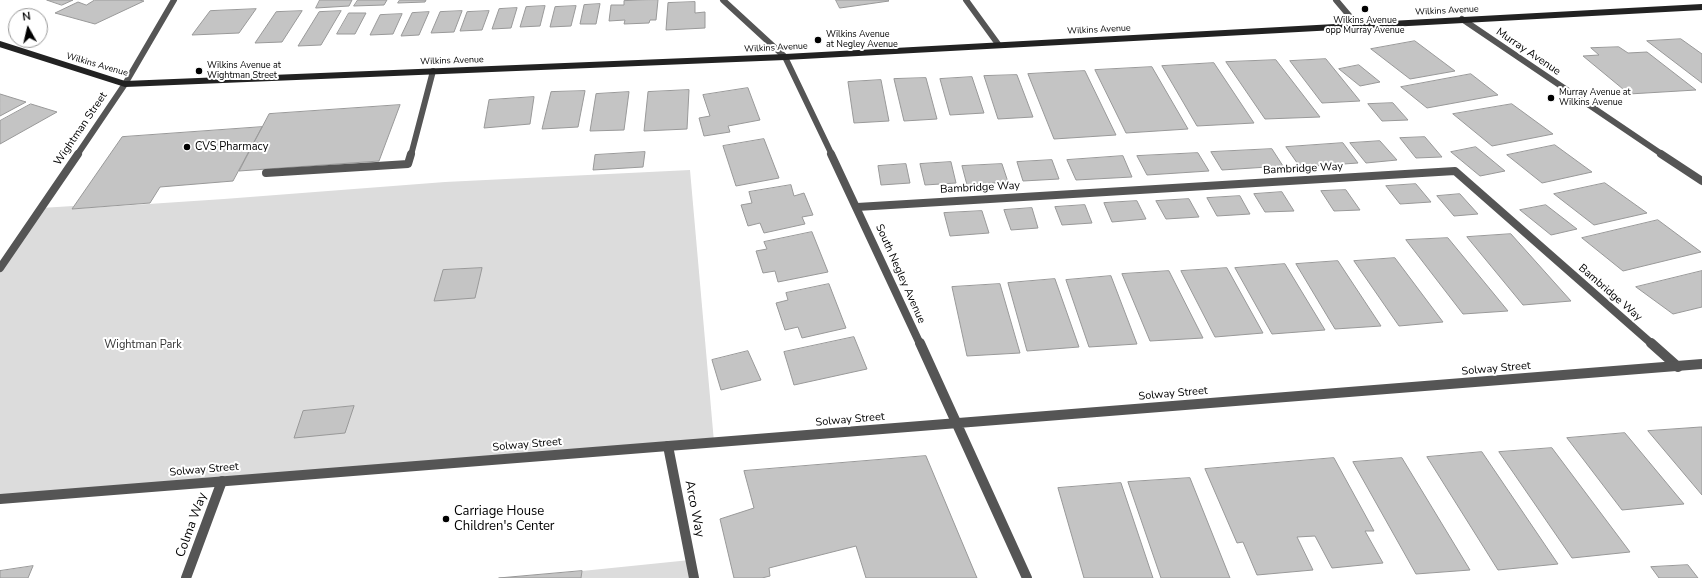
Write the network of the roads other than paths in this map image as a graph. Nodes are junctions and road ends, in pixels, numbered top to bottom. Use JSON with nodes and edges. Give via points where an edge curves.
{"nodes":[{"id":1,"x":174,"y":0,"type":"edge"},
{"id":2,"x":722,"y":0,"type":"edge"},
{"id":3,"x":966,"y":0,"type":"edge"},
{"id":4,"x":1336,"y":0,"type":"edge"},
{"id":5,"x":1702,"y":7,"type":"edge"},
{"id":6,"x":1462,"y":19,"type":"junction"},
{"id":7,"x":1358,"y":26,"type":"junction"},
{"id":8,"x":0,"y":44,"type":"edge"},
{"id":9,"x":998,"y":44,"type":"junction"},
{"id":10,"x":785,"y":57,"type":"junction"},
{"id":11,"x":433,"y":71,"type":"junction"},
{"id":12,"x":125,"y":84,"type":"junction"},
{"id":13,"x":266,"y":173,"type":"dead end"},
{"id":14,"x":1702,"y":181,"type":"edge"},
{"id":15,"x":857,"y":207,"type":"junction"},
{"id":16,"x":0,"y":268,"type":"edge"},
{"id":17,"x":1702,"y":364,"type":"edge"},
{"id":18,"x":1678,"y":366,"type":"junction"},
{"id":19,"x":955,"y":423,"type":"junction"},
{"id":20,"x":668,"y":446,"type":"junction"},
{"id":21,"x":222,"y":481,"type":"junction"},
{"id":22,"x":0,"y":499,"type":"edge"},
{"id":23,"x":186,"y":578,"type":"edge"},
{"id":24,"x":694,"y":578,"type":"edge"},
{"id":25,"x":1027,"y":578,"type":"edge"}],
"edges":[{"from":1,"to":12,"type":"street","name":"Wightman Street"},
{"from":2,"to":10,"type":"street","name":"South Negley Avenue"},
{"from":3,"to":9,"type":"street"},
{"from":4,"to":7,"type":"street"},
{"from":5,"to":6,"type":"main road","name":"Wilkins Avenue"},
{"from":6,"to":7,"type":"main road","name":"Wilkins Avenue"},
{"from":6,"to":14,"type":"street","name":"Murray Avenue"},
{"from":7,"to":9,"type":"main road","name":"Wilkins Avenue"},
{"from":8,"to":12,"type":"main road","name":"Wilkins Avenue"},
{"from":9,"to":10,"type":"main road","name":"Wilkins Avenue"},
{"from":10,"to":11,"type":"main road","name":"Wilkins Avenue"},
{"from":10,"to":15,"type":"street","name":"South Negley Avenue"},
{"from":11,"to":12,"type":"main road","name":"Wilkins Avenue"},
{"from":11,"to":13,"type":"street","via":[[408,164]]},
{"from":12,"to":16,"type":"street","name":"Wightman Street"},
{"from":15,"to":18,"type":"street","name":"Bambridge Way","via":[[1455,172]]},
{"from":15,"to":19,"type":"street","name":"South Negley Avenue"},
{"from":17,"to":18,"type":"street","name":"Solway Street"},
{"from":18,"to":19,"type":"street","name":"Solway Street"},
{"from":19,"to":20,"type":"street","name":"Solway Street"},
{"from":19,"to":25,"type":"street","name":"South Negley Avenue"},
{"from":20,"to":21,"type":"street","name":"Solway Street"},
{"from":20,"to":24,"type":"street","name":"Arco Way"},
{"from":21,"to":22,"type":"street","name":"Solway Street"},
{"from":21,"to":23,"type":"street","name":"Colma Way"}]}
